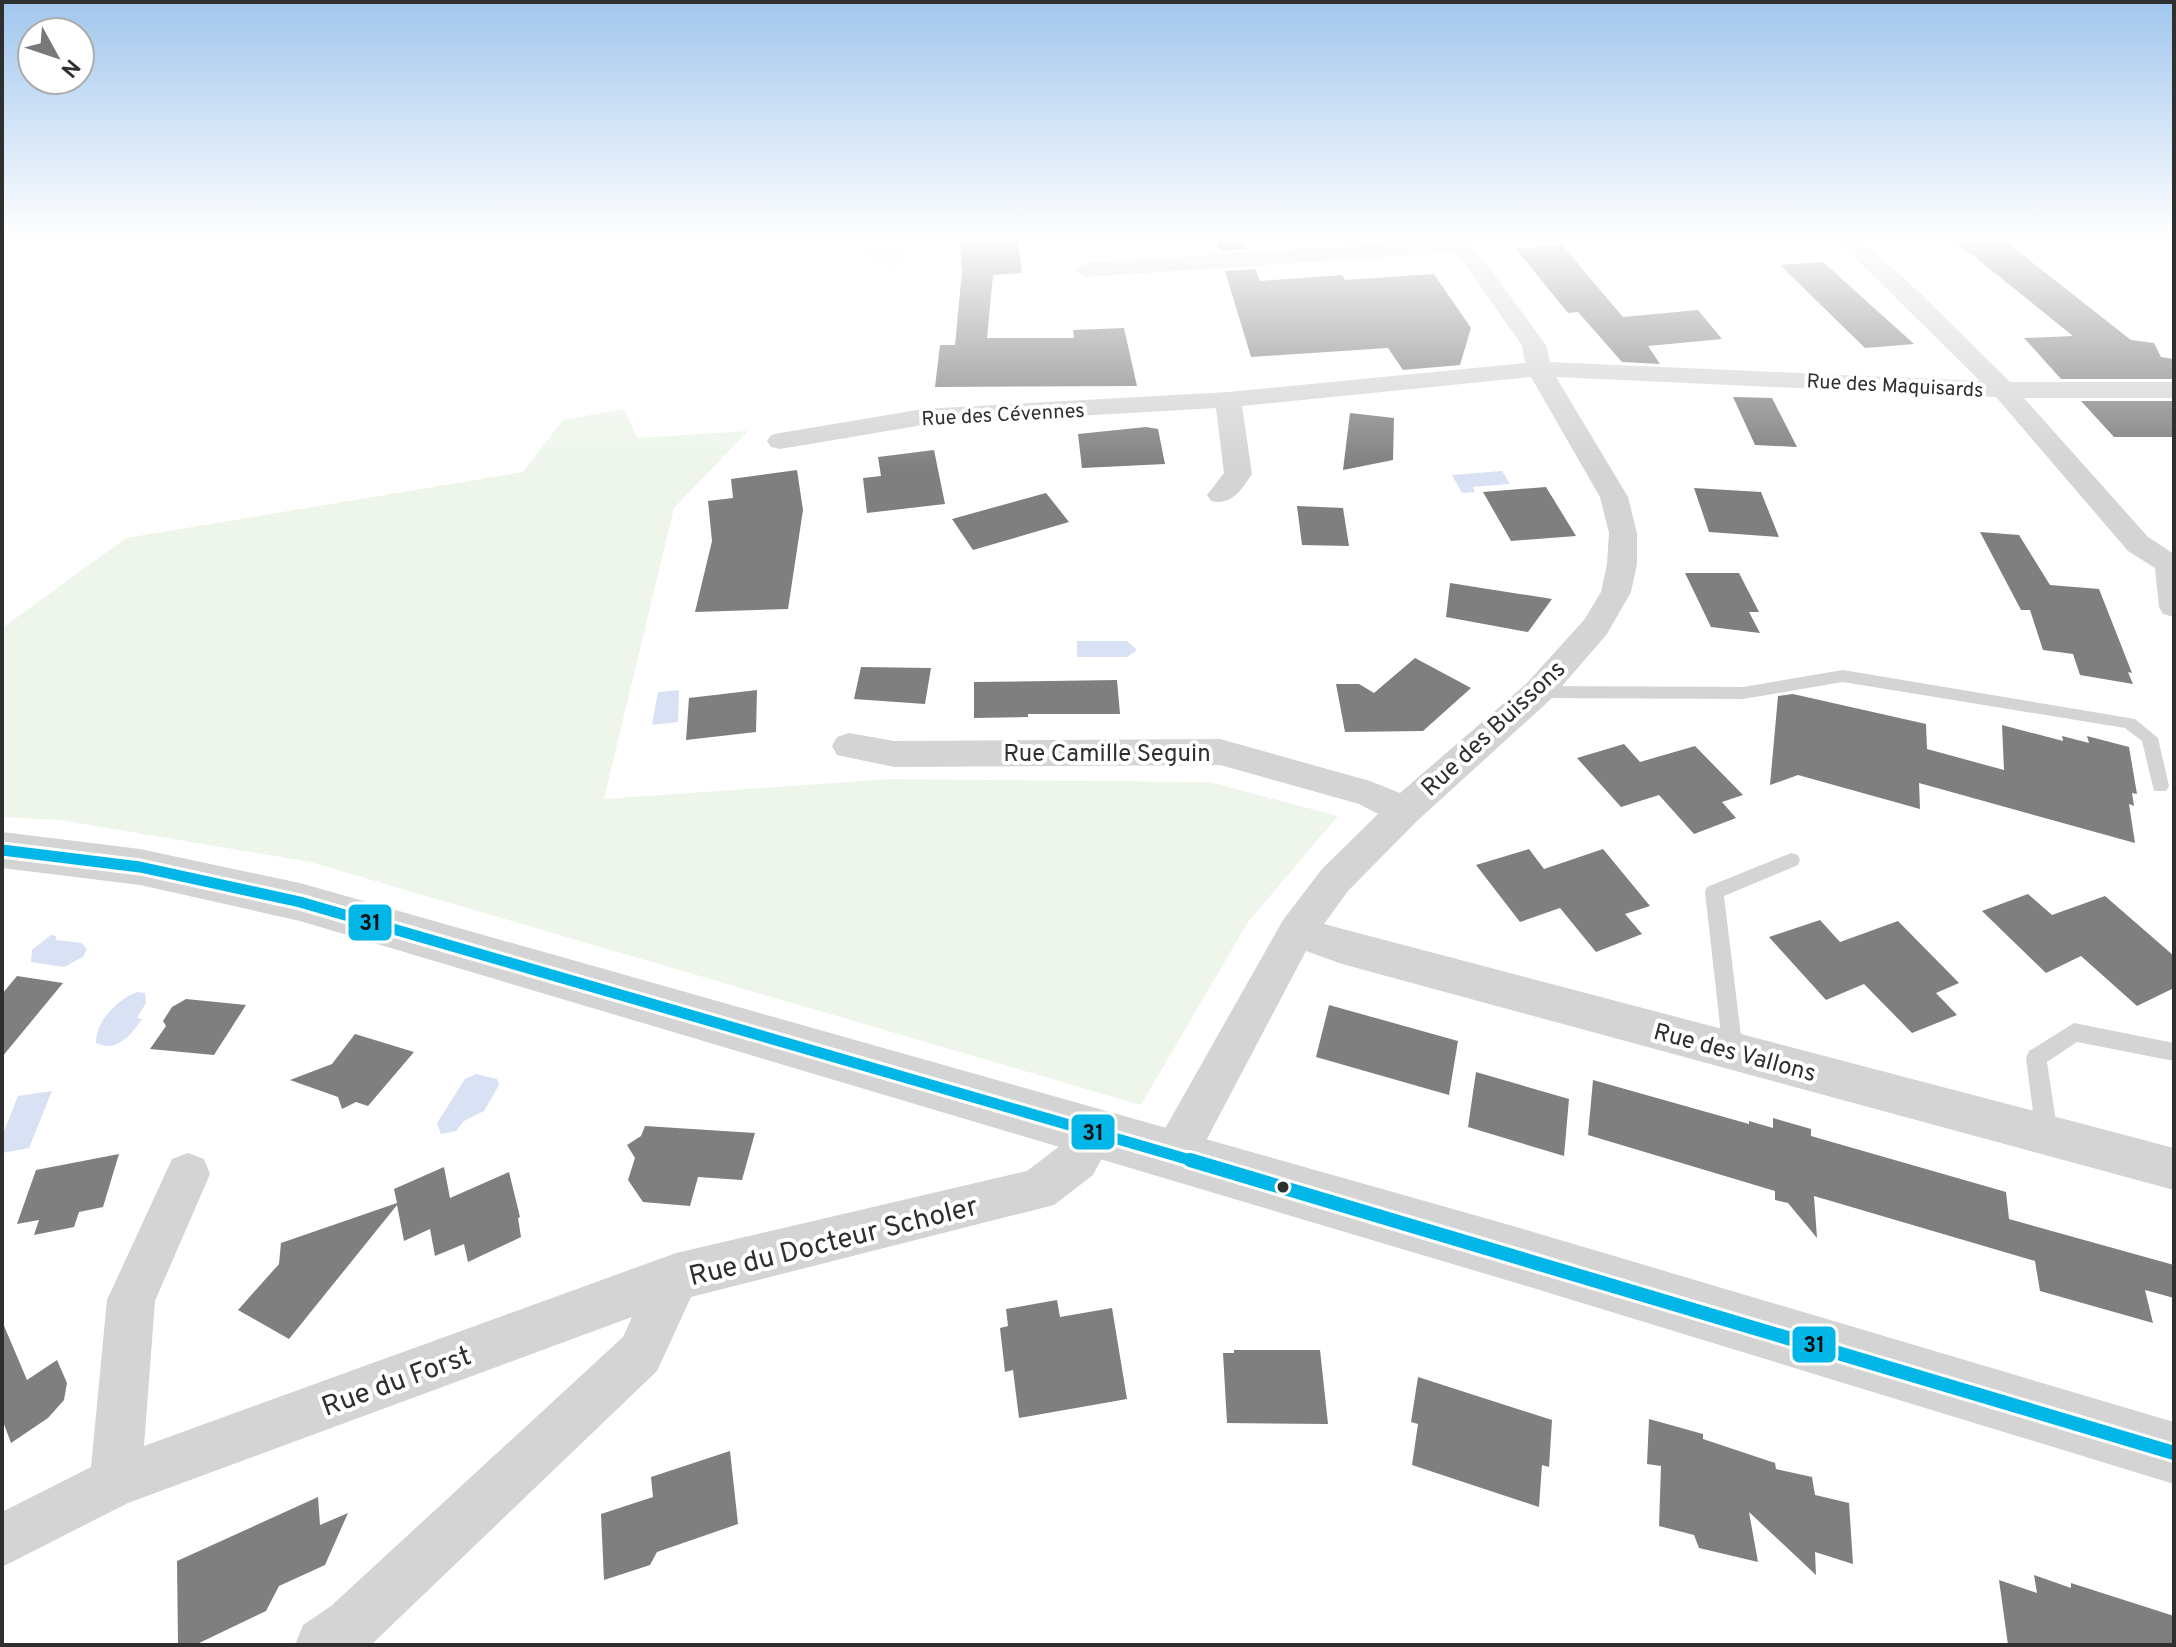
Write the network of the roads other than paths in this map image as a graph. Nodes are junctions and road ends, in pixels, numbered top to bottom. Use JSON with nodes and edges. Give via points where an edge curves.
{"nodes":[{"id":1,"x":1512,"y":314,"type":"edge"},
{"id":2,"x":1928,"y":314,"type":"edge"},
{"id":3,"x":1539,"y":369,"type":"junction"},
{"id":4,"x":2003,"y":390,"type":"junction"},
{"id":5,"x":2174,"y":390,"type":"edge"},
{"id":6,"x":1228,"y":400,"type":"junction"},
{"id":7,"x":780,"y":441,"type":"dead end"},
{"id":8,"x":1221,"y":495,"type":"dead end"},
{"id":9,"x":2172,"y":566,"type":"edge"},
{"id":10,"x":2174,"y":607,"type":"edge"},
{"id":11,"x":1538,"y":692,"type":"junction"},
{"id":12,"x":849,"y":746,"type":"dead end"},
{"id":13,"x":2160,"y":786,"type":"dead end"},
{"id":14,"x":1404,"y":811,"type":"junction"},
{"id":15,"x":2,"y":850,"type":"edge"},
{"id":16,"x":1791,"y":860,"type":"dead end"},
{"id":17,"x":1297,"y":931,"type":"junction"},
{"id":18,"x":1733,"y":1052,"type":"junction"},
{"id":19,"x":2174,"y":1052,"type":"edge"},
{"id":20,"x":1094,"y":1132,"type":"junction"},
{"id":21,"x":2047,"y":1135,"type":"junction"},
{"id":22,"x":1174,"y":1156,"type":"junction"},
{"id":23,"x":2174,"y":1169,"type":"edge"},
{"id":24,"x":188,"y":1174,"type":"dead end"},
{"id":25,"x":676,"y":1277,"type":"junction"},
{"id":26,"x":2174,"y":1453,"type":"edge"},
{"id":27,"x":115,"y":1482,"type":"junction"},
{"id":28,"x":2,"y":1540,"type":"edge"},
{"id":29,"x":323,"y":1645,"type":"edge"}],
"edges":[{"from":1,"to":3,"type":"street","name":"Rue des Buissons","via":[[1534,345]]},
{"from":2,"to":4,"type":"street"},
{"from":3,"to":4,"type":"street","name":"Rue des Maquisards"},
{"from":3,"to":6,"type":"street","name":"Rue des Cévennes"},
{"from":3,"to":11,"type":"street","name":"Rue des Buissons","via":[[1614,497],[1623,533],[1616,592],[1596,627]]},
{"from":4,"to":5,"type":"street"},
{"from":4,"to":9,"type":"street","name":"Rue des Maquisards","via":[[2138,544]]},
{"from":6,"to":7,"type":"street","name":"Rue des Cévennes","via":[[923,417]]},
{"from":6,"to":8,"type":"street","via":[[1238,474]]},
{"from":9,"to":10,"type":"street"},
{"from":11,"to":13,"type":"lane","via":[[1743,693],[1843,676],[2129,723],[2150,738]]},
{"from":11,"to":14,"type":"street","name":"Rue des Buissons"},
{"from":12,"to":14,"type":"street","name":"Rue Camille Seguin","via":[[894,754],[1220,752],[1370,794]]},
{"from":14,"to":17,"type":"street","name":"Rue des Buissons","via":[[1335,880]]},
{"from":15,"to":20,"type":"street","via":[[140,867],[300,902]]},
{"from":16,"to":18,"type":"lane","via":[[1714,892]]},
{"from":17,"to":18,"type":"street","name":"Rue des Vallons","via":[[1342,948]]},
{"from":17,"to":22,"type":"street","name":"Rue des Buissons"},
{"from":18,"to":21,"type":"street","name":"Rue des Vallons"},
{"from":19,"to":21,"type":"lane","via":[[2074,1032],[2036,1058]]},
{"from":20,"to":22,"type":"street"},
{"from":20,"to":25,"type":"street","name":"Rue du Docteur Scholer","via":[[1077,1160],[1038,1190]]},
{"from":21,"to":23,"type":"street","name":"Rue des Vallons"},
{"from":22,"to":26,"type":"street"},
{"from":24,"to":27,"type":"street","via":[[131,1300]]},
{"from":25,"to":27,"type":"street","name":"Rue du Forst"},
{"from":25,"to":29,"type":"street","name":"Rue du Docteur Scholer","via":[[640,1354],[351,1626]]},
{"from":27,"to":28,"type":"street","name":"Rue du Forst"}]}
